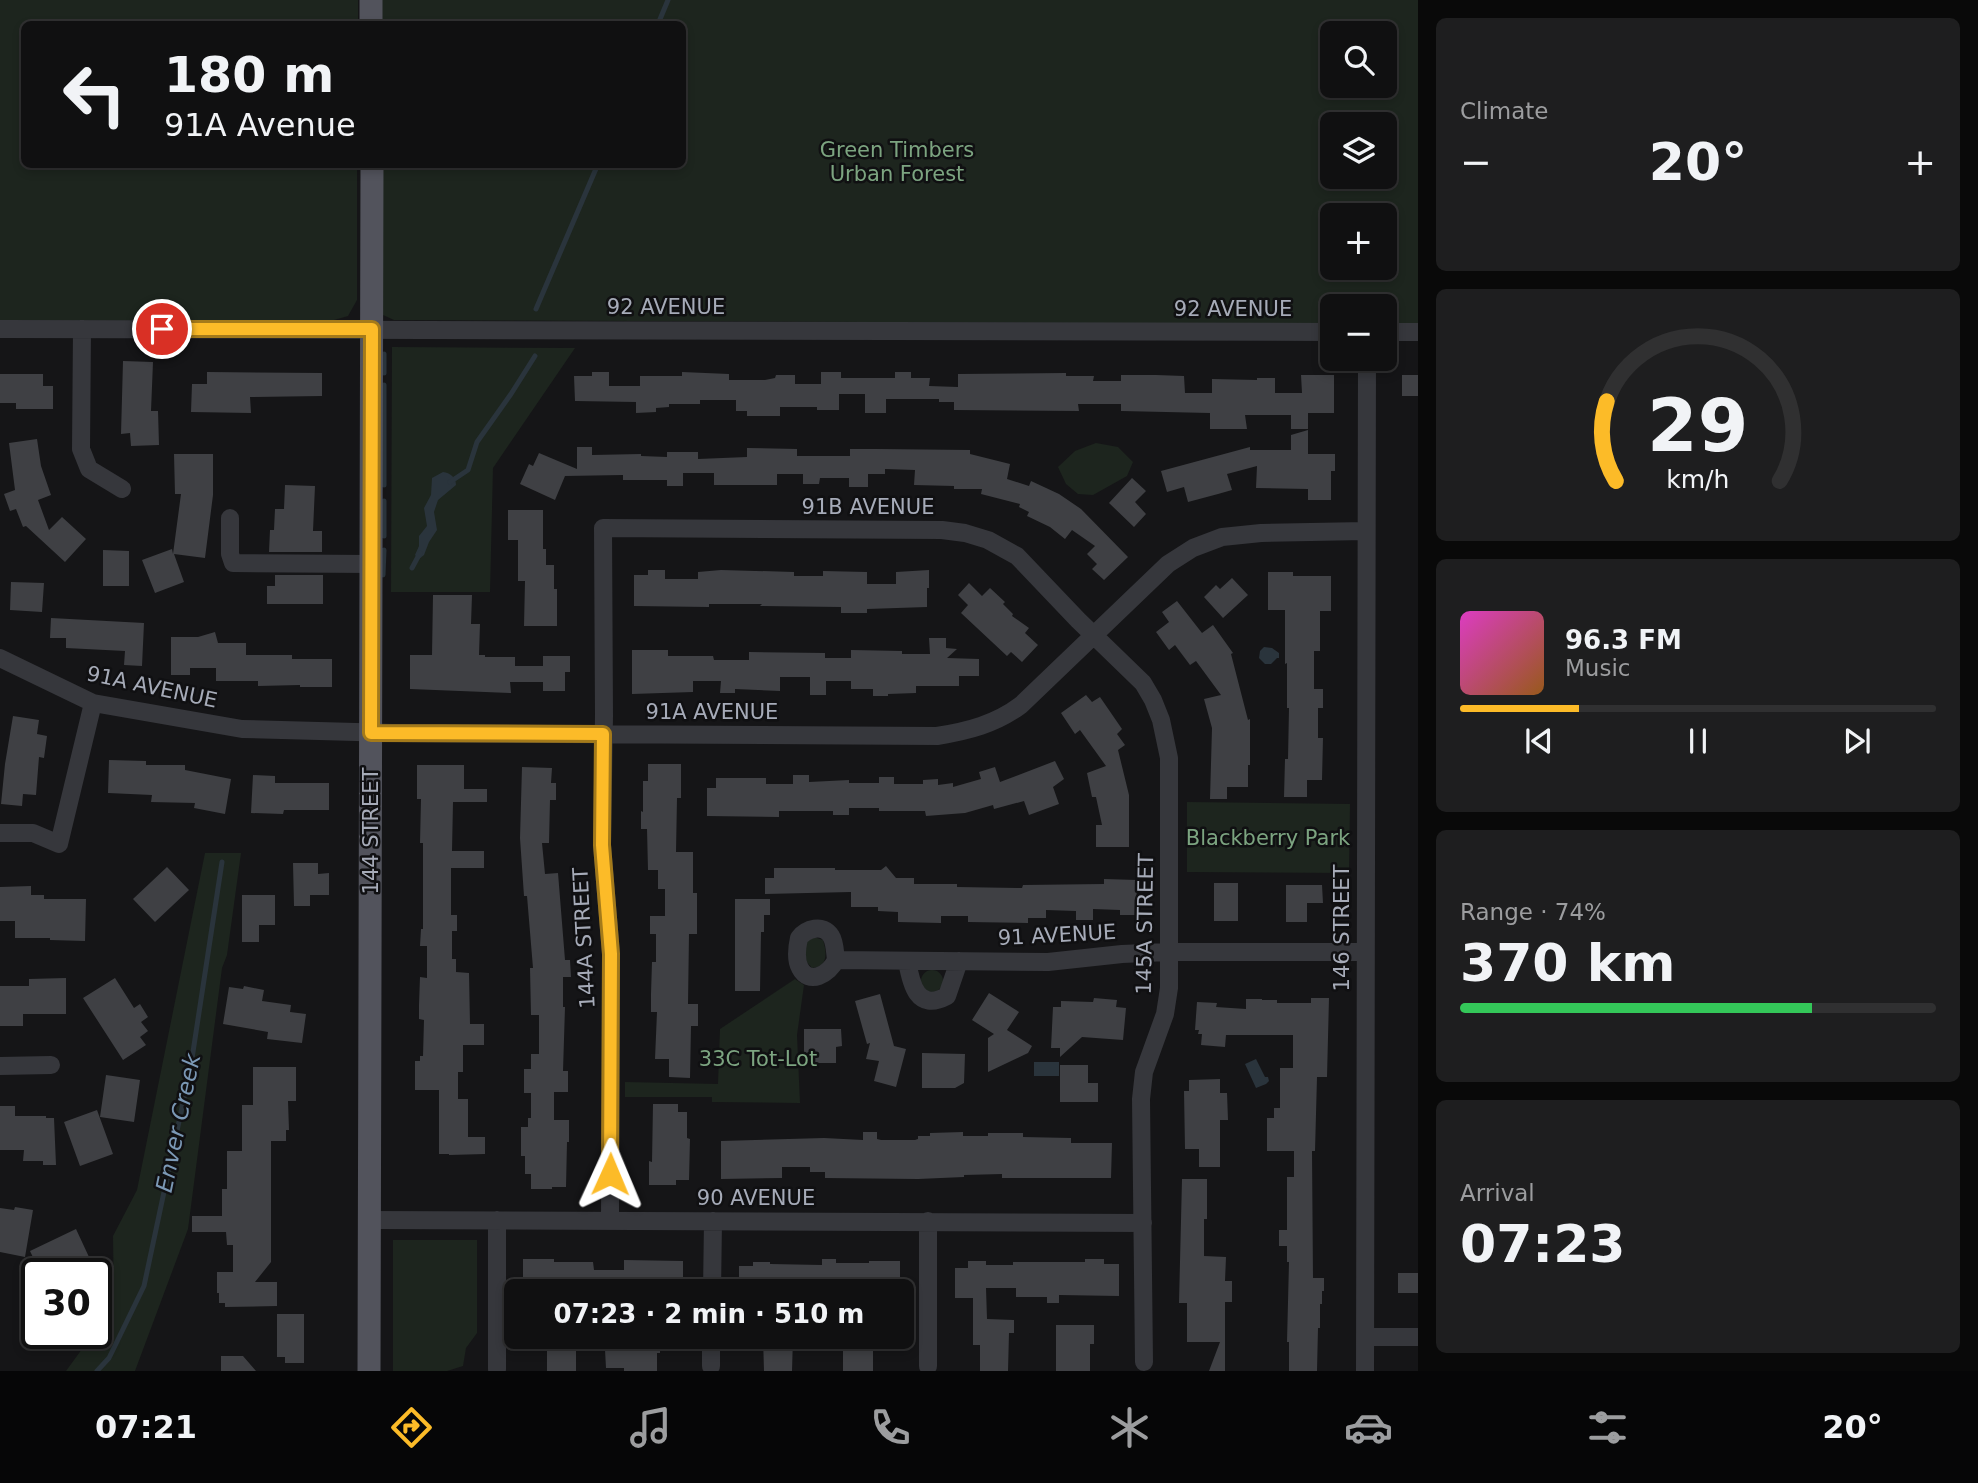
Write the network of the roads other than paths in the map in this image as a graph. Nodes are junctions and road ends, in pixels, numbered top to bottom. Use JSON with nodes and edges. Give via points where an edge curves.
{"nodes":[{"id":1,"x":372,"y":0,"type":"edge"},
{"id":2,"x":372,"y":21,"type":"edge"},
{"id":3,"x":372,"y":168,"type":"edge"},
{"id":4,"x":0,"y":329,"type":"edge"},
{"id":5,"x":82,"y":329,"type":"junction"},
{"id":6,"x":372,"y":329,"type":"junction"},
{"id":7,"x":1320,"y":332,"type":"edge"},
{"id":8,"x":1397,"y":332,"type":"edge"},
{"id":9,"x":1418,"y":332,"type":"edge"},
{"id":10,"x":1367,"y":371,"type":"edge"},
{"id":11,"x":122,"y":489,"type":"dead end"},
{"id":12,"x":230,"y":517,"type":"dead end"},
{"id":13,"x":603,"y":528,"type":"joint"},
{"id":14,"x":1365,"y":531,"type":"junction"},
{"id":15,"x":371,"y":564,"type":"junction"},
{"id":16,"x":1093,"y":635,"type":"junction"},
{"id":17,"x":0,"y":658,"type":"edge"},
{"id":18,"x":93,"y":703,"type":"junction"},
{"id":19,"x":371,"y":733,"type":"junction"},
{"id":20,"x":603,"y":734,"type":"junction"},
{"id":21,"x":0,"y":833,"type":"edge"},
{"id":22,"x":1168,"y":952,"type":"junction"},
{"id":23,"x":1365,"y":952,"type":"junction"},
{"id":24,"x":836,"y":960,"type":"dead end"},
{"id":25,"x":907,"y":961,"type":"junction"},
{"id":26,"x":959,"y":961,"type":"junction"},
{"id":27,"x":51,"y":1065,"type":"dead end"},
{"id":28,"x":0,"y":1066,"type":"edge"},
{"id":29,"x":370,"y":1220,"type":"junction"},
{"id":30,"x":497,"y":1220,"type":"junction"},
{"id":31,"x":610,"y":1220,"type":"junction"},
{"id":32,"x":713,"y":1221,"type":"junction"},
{"id":33,"x":928,"y":1222,"type":"junction"},
{"id":34,"x":1143,"y":1223,"type":"junction"},
{"id":35,"x":712,"y":1279,"type":"edge"},
{"id":36,"x":1418,"y":1337,"type":"edge"},
{"id":37,"x":1365,"y":1338,"type":"junction"},
{"id":38,"x":711,"y":1349,"type":"edge"},
{"id":39,"x":1144,"y":1362,"type":"dead end"},
{"id":40,"x":711,"y":1366,"type":"dead end"},
{"id":41,"x":928,"y":1366,"type":"dead end"},
{"id":42,"x":497,"y":1369,"type":"dead end"},
{"id":43,"x":369,"y":1371,"type":"edge"},
{"id":44,"x":1366,"y":1371,"type":"edge"}],
"edges":[{"from":1,"to":2,"type":"main road"},
{"from":3,"to":6,"type":"main road","name":"144 STREET"},
{"from":4,"to":5,"type":"street","name":"92 AVENUE"},
{"from":5,"to":6,"type":"street","name":"92 AVENUE"},
{"from":5,"to":11,"type":"street","via":[[81,449],[89,469]]},
{"from":6,"to":7,"type":"street","name":"92 AVENUE"},
{"from":6,"to":15,"type":"main road","name":"144 STREET"},
{"from":8,"to":9,"type":"street"},
{"from":10,"to":14,"type":"street","name":"146 STREET"},
{"from":12,"to":15,"type":"street","via":[[233,563]]},
{"from":13,"to":16,"type":"street","name":"91B AVENUE","via":[[965,533],[1017,556]]},
{"from":13,"to":20,"type":"street","name":"144A STREET"},
{"from":14,"to":16,"type":"street","name":"91A AVENUE","via":[[1241,534],[1207,541],[1168,564]]},
{"from":14,"to":23,"type":"street","name":"146 STREET"},
{"from":15,"to":19,"type":"main road","name":"144 STREET"},
{"from":16,"to":20,"type":"street","name":"91A AVENUE","via":[[1021,705],[986,725],[961,732],[926,736]]},
{"from":16,"to":22,"type":"street","name":"145A STREET","via":[[1143,683],[1166,740]]},
{"from":17,"to":18,"type":"street","name":"91A AVENUE"},
{"from":18,"to":19,"type":"street","name":"91A AVENUE","via":[[242,729]]},
{"from":18,"to":21,"type":"street","via":[[60,844],[33,833]]},
{"from":19,"to":20,"type":"street","name":"91A AVENUE"},
{"from":19,"to":29,"type":"main road","name":"144 STREET"},
{"from":20,"to":31,"type":"street","name":"144A STREET","via":[[602,845],[611,954]]},
{"from":22,"to":23,"type":"street","name":"91 AVENUE"},
{"from":22,"to":26,"type":"street","name":"91 AVENUE","via":[[1048,962]]},
{"from":22,"to":34,"type":"street","name":"145A STREET","via":[[1168,1002],[1144,1072],[1141,1099]]},
{"from":23,"to":37,"type":"street","name":"146 STREET"},
{"from":24,"to":25,"type":"street","name":"91 AVENUE"},
{"from":25,"to":26,"type":"street","name":"91 AVENUE"},
{"from":25,"to":26,"type":"street","via":[[916,993],[930,1001],[947,996]]},
{"from":27,"to":28,"type":"street"},
{"from":29,"to":30,"type":"street","name":"90 AVENUE"},
{"from":29,"to":43,"type":"main road","name":"144 STREET"},
{"from":30,"to":31,"type":"street","name":"90 AVENUE"},
{"from":30,"to":42,"type":"street"},
{"from":31,"to":32,"type":"street","name":"90 AVENUE"},
{"from":32,"to":33,"type":"street","name":"90 AVENUE"},
{"from":32,"to":35,"type":"street"},
{"from":33,"to":34,"type":"street","name":"90 AVENUE"},
{"from":33,"to":41,"type":"street"},
{"from":34,"to":39,"type":"street","name":"145A STREET"},
{"from":36,"to":37,"type":"street"},
{"from":37,"to":44,"type":"street","name":"146 STREET"},
{"from":38,"to":40,"type":"street"}]}
